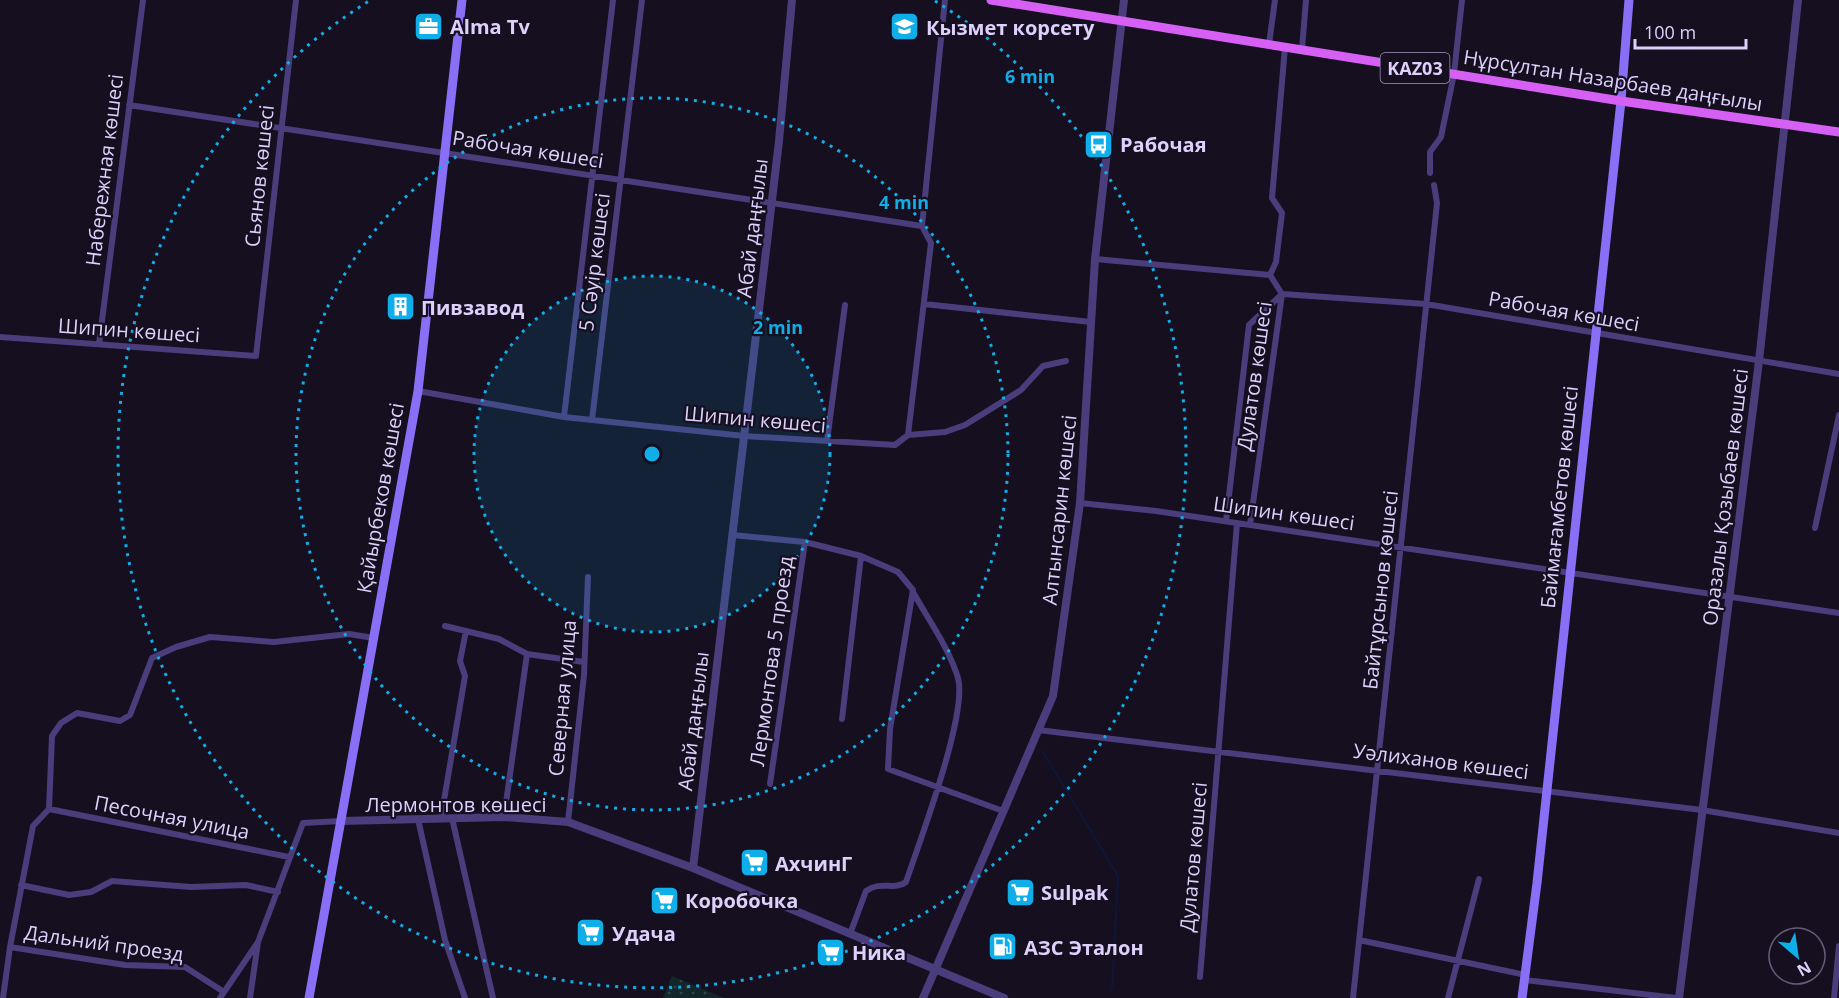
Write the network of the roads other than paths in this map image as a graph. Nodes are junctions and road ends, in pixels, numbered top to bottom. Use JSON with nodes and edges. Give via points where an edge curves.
{"nodes":[{"id":1,"x":143,"y":0,"type":"edge"},
{"id":2,"x":296,"y":0,"type":"edge"},
{"id":3,"x":462,"y":0,"type":"edge"},
{"id":4,"x":613,"y":0,"type":"edge"},
{"id":5,"x":642,"y":0,"type":"edge"},
{"id":6,"x":792,"y":0,"type":"edge"},
{"id":7,"x":945,"y":0,"type":"edge"},
{"id":8,"x":991,"y":0,"type":"edge"},
{"id":9,"x":1124,"y":0,"type":"edge"},
{"id":10,"x":1275,"y":0,"type":"edge"},
{"id":11,"x":1306,"y":0,"type":"edge"},
{"id":12,"x":1462,"y":0,"type":"edge"},
{"id":13,"x":1629,"y":0,"type":"edge"},
{"id":14,"x":1798,"y":0,"type":"edge"},
{"id":15,"x":1122,"y":21,"type":"junction"},
{"id":16,"x":1269,"y":44,"type":"junction"},
{"id":17,"x":1285,"y":47,"type":"junction"},
{"id":18,"x":1302,"y":49,"type":"junction"},
{"id":19,"x":1454,"y":74,"type":"junction"},
{"id":20,"x":1621,"y":101,"type":"junction"},
{"id":21,"x":129,"y":105,"type":"junction"},
{"id":22,"x":1785,"y":124,"type":"junction"},
{"id":23,"x":282,"y":127,"type":"junction"},
{"id":24,"x":1839,"y":132,"type":"edge"},
{"id":25,"x":445,"y":154,"type":"junction"},
{"id":26,"x":1430,"y":173,"type":"dead end"},
{"id":27,"x":592,"y":176,"type":"junction"},
{"id":28,"x":620,"y":180,"type":"junction"},
{"id":29,"x":1434,"y":185,"type":"dead end"},
{"id":30,"x":771,"y":205,"type":"junction"},
{"id":31,"x":922,"y":226,"type":"junction"},
{"id":32,"x":1095,"y":259,"type":"junction"},
{"id":33,"x":1272,"y":278,"type":"junction"},
{"id":34,"x":1281,"y":292,"type":"junction"},
{"id":35,"x":924,"y":304,"type":"junction"},
{"id":36,"x":1426,"y":304,"type":"junction"},
{"id":37,"x":845,"y":305,"type":"dead end"},
{"id":38,"x":1091,"y":322,"type":"junction"},
{"id":39,"x":1595,"y":334,"type":"junction"},
{"id":40,"x":0,"y":337,"type":"edge"},
{"id":41,"x":99,"y":344,"type":"junction"},
{"id":42,"x":256,"y":356,"type":"joint"},
{"id":43,"x":1066,"y":361,"type":"dead end"},
{"id":44,"x":1759,"y":361,"type":"junction"},
{"id":45,"x":1839,"y":374,"type":"edge"},
{"id":46,"x":418,"y":391,"type":"junction"},
{"id":47,"x":1839,"y":416,"type":"edge"},
{"id":48,"x":564,"y":417,"type":"junction"},
{"id":49,"x":592,"y":420,"type":"junction"},
{"id":50,"x":908,"y":435,"type":"junction"},
{"id":51,"x":744,"y":436,"type":"junction"},
{"id":52,"x":827,"y":441,"type":"junction"},
{"id":53,"x":1080,"y":503,"type":"junction"},
{"id":54,"x":1226,"y":521,"type":"junction"},
{"id":55,"x":1237,"y":523,"type":"junction"},
{"id":56,"x":1250,"y":525,"type":"junction"},
{"id":57,"x":1815,"y":528,"type":"dead end"},
{"id":58,"x":732,"y":535,"type":"junction"},
{"id":59,"x":805,"y":542,"type":"junction"},
{"id":60,"x":1401,"y":547,"type":"junction"},
{"id":61,"x":861,"y":556,"type":"junction"},
{"id":62,"x":1569,"y":572,"type":"junction"},
{"id":63,"x":588,"y":577,"type":"dead end"},
{"id":64,"x":913,"y":591,"type":"junction"},
{"id":65,"x":1729,"y":598,"type":"junction"},
{"id":66,"x":1839,"y":614,"type":"edge"},
{"id":67,"x":445,"y":627,"type":"dead end"},
{"id":68,"x":466,"y":632,"type":"junction"},
{"id":69,"x":374,"y":638,"type":"junction"},
{"id":70,"x":527,"y":654,"type":"junction"},
{"id":71,"x":584,"y":662,"type":"junction"},
{"id":72,"x":842,"y":719,"type":"dead end"},
{"id":73,"x":1038,"y":730,"type":"junction"},
{"id":74,"x":1218,"y":750,"type":"junction"},
{"id":75,"x":1377,"y":770,"type":"junction"},
{"id":76,"x":770,"y":784,"type":"dead end"},
{"id":77,"x":939,"y":789,"type":"junction"},
{"id":78,"x":1547,"y":791,"type":"junction"},
{"id":79,"x":49,"y":809,"type":"junction"},
{"id":80,"x":1702,"y":810,"type":"junction"},
{"id":81,"x":1003,"y":811,"type":"junction"},
{"id":82,"x":504,"y":817,"type":"junction"},
{"id":83,"x":441,"y":818,"type":"junction"},
{"id":84,"x":452,"y":818,"type":"junction"},
{"id":85,"x":418,"y":819,"type":"junction"},
{"id":86,"x":341,"y":821,"type":"junction"},
{"id":87,"x":568,"y":822,"type":"junction"},
{"id":88,"x":1839,"y":833,"type":"edge"},
{"id":89,"x":289,"y":857,"type":"junction"},
{"id":90,"x":693,"y":868,"type":"junction"},
{"id":91,"x":1479,"y":879,"type":"dead end"},
{"id":92,"x":21,"y":885,"type":"junction"},
{"id":93,"x":278,"y":892,"type":"junction"},
{"id":94,"x":850,"y":934,"type":"junction"},
{"id":95,"x":1359,"y":940,"type":"junction"},
{"id":96,"x":258,"y":942,"type":"junction"},
{"id":97,"x":1839,"y":946,"type":"edge"},
{"id":98,"x":10,"y":947,"type":"junction"},
{"id":99,"x":1458,"y":961,"type":"junction"},
{"id":100,"x":936,"y":969,"type":"junction"},
{"id":101,"x":1200,"y":977,"type":"dead end"},
{"id":102,"x":1526,"y":978,"type":"junction"},
{"id":103,"x":222,"y":995,"type":"edge"},
{"id":104,"x":3,"y":998,"type":"edge"},
{"id":105,"x":250,"y":998,"type":"edge"},
{"id":106,"x":309,"y":998,"type":"edge"},
{"id":107,"x":465,"y":998,"type":"edge"},
{"id":108,"x":493,"y":998,"type":"edge"},
{"id":109,"x":923,"y":998,"type":"edge"},
{"id":110,"x":1004,"y":998,"type":"edge"},
{"id":111,"x":1353,"y":998,"type":"edge"},
{"id":112,"x":1448,"y":998,"type":"edge"},
{"id":113,"x":1522,"y":998,"type":"edge"},
{"id":114,"x":1677,"y":998,"type":"edge"},
{"id":115,"x":1834,"y":998,"type":"edge"}],
"edges":[{"from":1,"to":21,"type":"street","name":"Набережная көшесі"},
{"from":2,"to":23,"type":"street","name":"Сьянов көшесі"},
{"from":3,"to":25,"type":"main road","name":"Қайырбеков көшесі"},
{"from":4,"to":27,"type":"street","name":"5 Сәуір көшесі"},
{"from":5,"to":28,"type":"street","name":"5 Сәуір көшесі"},
{"from":6,"to":30,"type":"street","name":"Абай даңғылы"},
{"from":7,"to":31,"type":"street"},
{"from":8,"to":15,"type":"main road","name":"Нұрсұлтан Назарбаев даңғылы","number":"KАZ03"},
{"from":9,"to":15,"type":"street","name":"Алтынсарин көшесі"},
{"from":10,"to":16,"type":"street"},
{"from":11,"to":18,"type":"street"},
{"from":12,"to":19,"type":"street"},
{"from":13,"to":20,"type":"main road","name":"Баймағамбетов көшесі"},
{"from":14,"to":22,"type":"street","name":"Оразалы Қозыбаев көшесі"},
{"from":15,"to":16,"type":"main road","name":"Нұрсұлтан Назарбаев даңғылы","number":"KАZ03"},
{"from":15,"to":32,"type":"street","name":"Алтынсарин көшесі"},
{"from":16,"to":17,"type":"main road","name":"Нұрсұлтан Назарбаев даңғылы","number":"KАZ03"},
{"from":17,"to":18,"type":"main road","name":"Нұрсұлтан Назарбаев даңғылы","number":"KАZ03"},
{"from":17,"to":33,"type":"street","name":"Дулатов көшесі","via":[[1272,198],[1282,213]]},
{"from":18,"to":19,"type":"main road","name":"Нұрсұлтан Назарбаев даңғылы","number":"KАZ03"},
{"from":19,"to":20,"type":"main road","name":"Нұрсұлтан Назарбаев даңғылы","number":"KАZ03"},
{"from":19,"to":26,"type":"street","via":[[1441,137],[1430,153]]},
{"from":20,"to":22,"type":"main road","name":"Нұрсұлтан Назарбаев даңғылы","number":"KАZ03"},
{"from":20,"to":39,"type":"main road","name":"Баймағамбетов көшесі"},
{"from":21,"to":23,"type":"street","name":"Рабочая көшесі"},
{"from":21,"to":41,"type":"street","name":"Набережная көшесі"},
{"from":22,"to":24,"type":"main road","name":"Нұрсұлтан Назарбаев даңғылы","number":"KАZ03"},
{"from":22,"to":44,"type":"street","name":"Оразалы Қозыбаев көшесі"},
{"from":23,"to":25,"type":"street","name":"Рабочая көшесі"},
{"from":23,"to":42,"type":"street","name":"Сьянов көшесі"},
{"from":25,"to":27,"type":"street","name":"Рабочая көшесі"},
{"from":25,"to":46,"type":"main road","name":"Қайырбеков көшесі"},
{"from":27,"to":28,"type":"street","name":"Рабочая көшесі"},
{"from":27,"to":48,"type":"street","name":"5 Сәуір көшесі"},
{"from":28,"to":30,"type":"street","name":"Рабочая көшесі"},
{"from":28,"to":49,"type":"street","name":"5 Сәуір көшесі"},
{"from":29,"to":36,"type":"street","name":"Байтұрсынов көшесі","via":[[1437,203]]},
{"from":30,"to":31,"type":"street","name":"Рабочая көшесі"},
{"from":30,"to":51,"type":"street","name":"Абай даңғылы"},
{"from":31,"to":35,"type":"street","via":[[931,243]]},
{"from":32,"to":33,"type":"street"},
{"from":32,"to":38,"type":"street","name":"Алтынсарин көшесі"},
{"from":33,"to":34,"type":"street"},
{"from":34,"to":36,"type":"street","name":"Рабочая көшесі"},
{"from":34,"to":54,"type":"street","name":"Дулатов көшесі","via":[[1249,325]]},
{"from":34,"to":56,"type":"street","name":"Дулатов көшесі"},
{"from":35,"to":38,"type":"street"},
{"from":35,"to":50,"type":"street"},
{"from":36,"to":39,"type":"street","name":"Рабочая көшесі"},
{"from":36,"to":60,"type":"street","name":"Байтұрсынов көшесі"},
{"from":37,"to":52,"type":"street"},
{"from":38,"to":53,"type":"street","name":"Алтынсарин көшесі"},
{"from":39,"to":44,"type":"street","name":"Рабочая көшесі"},
{"from":39,"to":62,"type":"main road","name":"Баймағамбетов көшесі"},
{"from":40,"to":41,"type":"street","name":"Шипин көшесі"},
{"from":41,"to":42,"type":"street","name":"Шипин көшесі"},
{"from":43,"to":50,"type":"street","name":"Шипин көшесі","via":[[1043,366],[1021,390],[965,425],[945,432]]},
{"from":44,"to":45,"type":"street","name":"Рабочая көшесі"},
{"from":44,"to":65,"type":"street","name":"Оразалы Қозыбаев көшесі"},
{"from":46,"to":48,"type":"street","name":"Шипин көшесі"},
{"from":46,"to":69,"type":"main road","name":"Қайырбеков көшесі"},
{"from":47,"to":57,"type":"street"},
{"from":48,"to":49,"type":"street","name":"Шипин көшесі"},
{"from":49,"to":51,"type":"street","name":"Шипин көшесі"},
{"from":50,"to":52,"type":"street","name":"Шипин көшесі","via":[[896,445]]},
{"from":51,"to":52,"type":"street","name":"Шипин көшесі"},
{"from":51,"to":58,"type":"street","name":"Абай даңғылы"},
{"from":53,"to":54,"type":"street","name":"Шипин көшесі"},
{"from":53,"to":73,"type":"street","name":"Алтынсарин көшесі","via":[[1053,696]]},
{"from":54,"to":55,"type":"street","name":"Шипин көшесі"},
{"from":55,"to":56,"type":"street","name":"Шипин көшесі"},
{"from":55,"to":74,"type":"street","name":"Дулатов көшесі"},
{"from":56,"to":60,"type":"street","name":"Шипин көшесі"},
{"from":58,"to":59,"type":"street"},
{"from":58,"to":90,"type":"street","name":"Абай даңғылы"},
{"from":59,"to":61,"type":"street"},
{"from":59,"to":76,"type":"street","name":"Лермонтова 5 проезд"},
{"from":60,"to":62,"type":"street","name":"Шипин көшесі"},
{"from":60,"to":75,"type":"street","name":"Байтұрсынов көшесі"},
{"from":61,"to":64,"type":"street","via":[[898,572]]},
{"from":61,"to":72,"type":"street"},
{"from":62,"to":65,"type":"street","name":"Шипин көшесі"},
{"from":62,"to":78,"type":"main road","name":"Баймағамбетов көшесі"},
{"from":63,"to":71,"type":"street","name":"Северная улица"},
{"from":64,"to":77,"type":"street","via":[[958,680],[958,704]]},
{"from":64,"to":77,"type":"street","via":[[886,764],[892,772]]},
{"from":65,"to":66,"type":"street","name":"Шипин көшесі"},
{"from":65,"to":80,"type":"street","name":"Оразалы Қозыбаев көшесі"},
{"from":67,"to":68,"type":"street"},
{"from":68,"to":70,"type":"street","via":[[499,639]]},
{"from":68,"to":83,"type":"street","via":[[460,661],[465,676]]},
{"from":69,"to":79,"type":"street","via":[[349,634],[274,642],[210,637],[152,658],[130,715],[120,721],[77,712],[61,723],[52,736]]},
{"from":69,"to":86,"type":"main road","name":"Қайырбеков көшесі"},
{"from":70,"to":71,"type":"street"},
{"from":70,"to":82,"type":"street"},
{"from":71,"to":87,"type":"street","name":"Северная улица"},
{"from":73,"to":74,"type":"street","name":"Уәлиханов көшесі"},
{"from":73,"to":81,"type":"street","name":"Алтынсарин көшесі"},
{"from":74,"to":75,"type":"street","name":"Уәлиханов көшесі"},
{"from":74,"to":101,"type":"street","name":"Дулатов көшесі"},
{"from":75,"to":78,"type":"street","name":"Уәлиханов көшесі"},
{"from":75,"to":95,"type":"street","name":"Байтұрсынов көшесі"},
{"from":77,"to":81,"type":"street"},
{"from":77,"to":94,"type":"street","via":[[906,882],[899,886],[878,884],[866,891]]},
{"from":78,"to":80,"type":"street","name":"Уәлиханов көшесі"},
{"from":78,"to":102,"type":"main road","name":"Баймағамбетов көшесі"},
{"from":79,"to":89,"type":"street","name":"Песочная улица"},
{"from":79,"to":92,"type":"street","via":[[33,826]]},
{"from":80,"to":88,"type":"street","name":"Уәлиханов көшесі"},
{"from":80,"to":114,"type":"street","name":"Оразалы Қозыбаев көшесі"},
{"from":81,"to":100,"type":"street","name":"Алтынсарин көшесі"},
{"from":82,"to":84,"type":"street","name":"Лермонтов көшесі"},
{"from":82,"to":87,"type":"street","name":"Лермонтов көшесі"},
{"from":83,"to":84,"type":"street","name":"Лермонтов көшесі"},
{"from":83,"to":85,"type":"street","name":"Лермонтов көшесі"},
{"from":84,"to":108,"type":"street"},
{"from":85,"to":86,"type":"street","name":"Лермонтов көшесі"},
{"from":85,"to":107,"type":"street","via":[[445,940]]},
{"from":86,"to":89,"type":"street","via":[[303,822]]},
{"from":86,"to":106,"type":"main road","name":"Қайырбеков көшесі"},
{"from":87,"to":90,"type":"street","name":"Лермонтов көшесі"},
{"from":89,"to":93,"type":"street"},
{"from":90,"to":94,"type":"street","name":"Лермонтов көшесі"},
{"from":91,"to":99,"type":"street"},
{"from":92,"to":93,"type":"street","via":[[69,895],[91,892],[112,881],[191,887],[246,885]]},
{"from":92,"to":98,"type":"street"},
{"from":93,"to":96,"type":"street"},
{"from":94,"to":100,"type":"street","name":"Лермонтов көшесі"},
{"from":95,"to":99,"type":"street"},
{"from":95,"to":111,"type":"street","name":"Байтұрсынов көшесі"},
{"from":96,"to":103,"type":"street"},
{"from":96,"to":105,"type":"street"},
{"from":97,"to":115,"type":"street"},
{"from":98,"to":103,"type":"street","name":"Дальний проезд","via":[[125,965],[185,967]]},
{"from":98,"to":104,"type":"street"},
{"from":99,"to":102,"type":"street"},
{"from":99,"to":112,"type":"street"},
{"from":100,"to":109,"type":"street","name":"Алтынсарин көшесі"},
{"from":100,"to":110,"type":"street","name":"Лермонтов көшесі"},
{"from":102,"to":113,"type":"main road","name":"Баймағамбетов көшесі"},
{"from":102,"to":114,"type":"street"}]}
